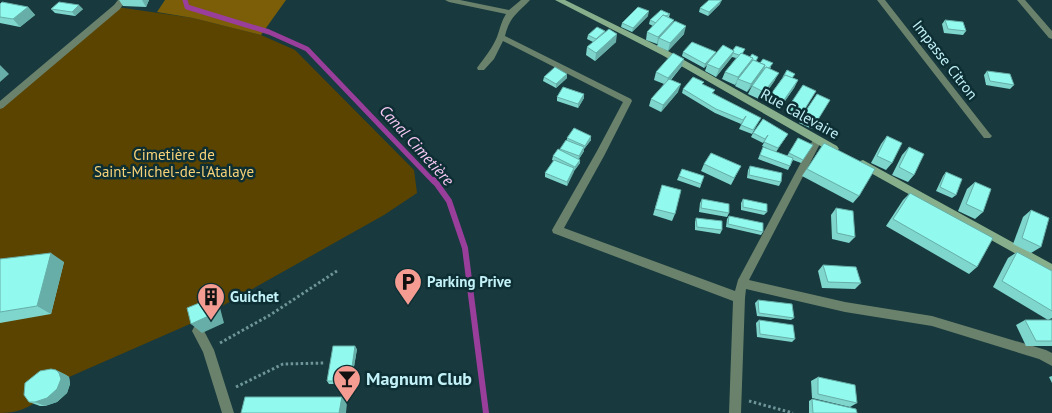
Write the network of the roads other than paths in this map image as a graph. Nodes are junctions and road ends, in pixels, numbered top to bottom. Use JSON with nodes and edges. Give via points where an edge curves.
{"nodes":[{"id":1,"x":122,"y":0,"type":"edge"},
{"id":2,"x":449,"y":0,"type":"edge"},
{"id":3,"x":526,"y":0,"type":"edge"},
{"id":4,"x":559,"y":0,"type":"edge"},
{"id":5,"x":881,"y":0,"type":"edge"},
{"id":6,"x":1021,"y":0,"type":"edge"},
{"id":7,"x":511,"y":13,"type":"junction"},
{"id":8,"x":1052,"y":36,"type":"edge"},
{"id":9,"x":501,"y":37,"type":"junction"},
{"id":10,"x":481,"y":68,"type":"dead end"},
{"id":11,"x":0,"y":106,"type":"edge"},
{"id":12,"x":987,"y":136,"type":"dead end"},
{"id":13,"x":817,"y":140,"type":"junction"},
{"id":14,"x":842,"y":153,"type":"edge"},
{"id":15,"x":858,"y":162,"type":"edge"},
{"id":16,"x":1052,"y":270,"type":"edge"},
{"id":17,"x":742,"y":283,"type":"junction"},
{"id":18,"x":740,"y":298,"type":"junction"},
{"id":19,"x":198,"y":330,"type":"edge"},
{"id":20,"x":1052,"y":360,"type":"edge"},
{"id":21,"x":228,"y":413,"type":"edge"},
{"id":22,"x":736,"y":413,"type":"edge"}],
"edges":[{"from":1,"to":11,"type":"street"},
{"from":2,"to":7,"type":"street"},
{"from":3,"to":7,"type":"street"},
{"from":4,"to":13,"type":"main road","name":"Rue Calevaire","via":[[665,53]]},
{"from":5,"to":12,"type":"street","name":"Impasse Citron"},
{"from":6,"to":8,"type":"street"},
{"from":7,"to":9,"type":"street"},
{"from":9,"to":10,"type":"street"},
{"from":9,"to":18,"type":"street","via":[[628,101],[557,230]]},
{"from":13,"to":14,"type":"main road","name":"Rue Calevaire"},
{"from":13,"to":17,"type":"street"},
{"from":15,"to":16,"type":"main road"},
{"from":17,"to":18,"type":"street"},
{"from":17,"to":20,"type":"street","via":[[845,307],[932,321],[1042,354]]},
{"from":18,"to":22,"type":"street"},
{"from":19,"to":21,"type":"street","via":[[208,350]]}]}
